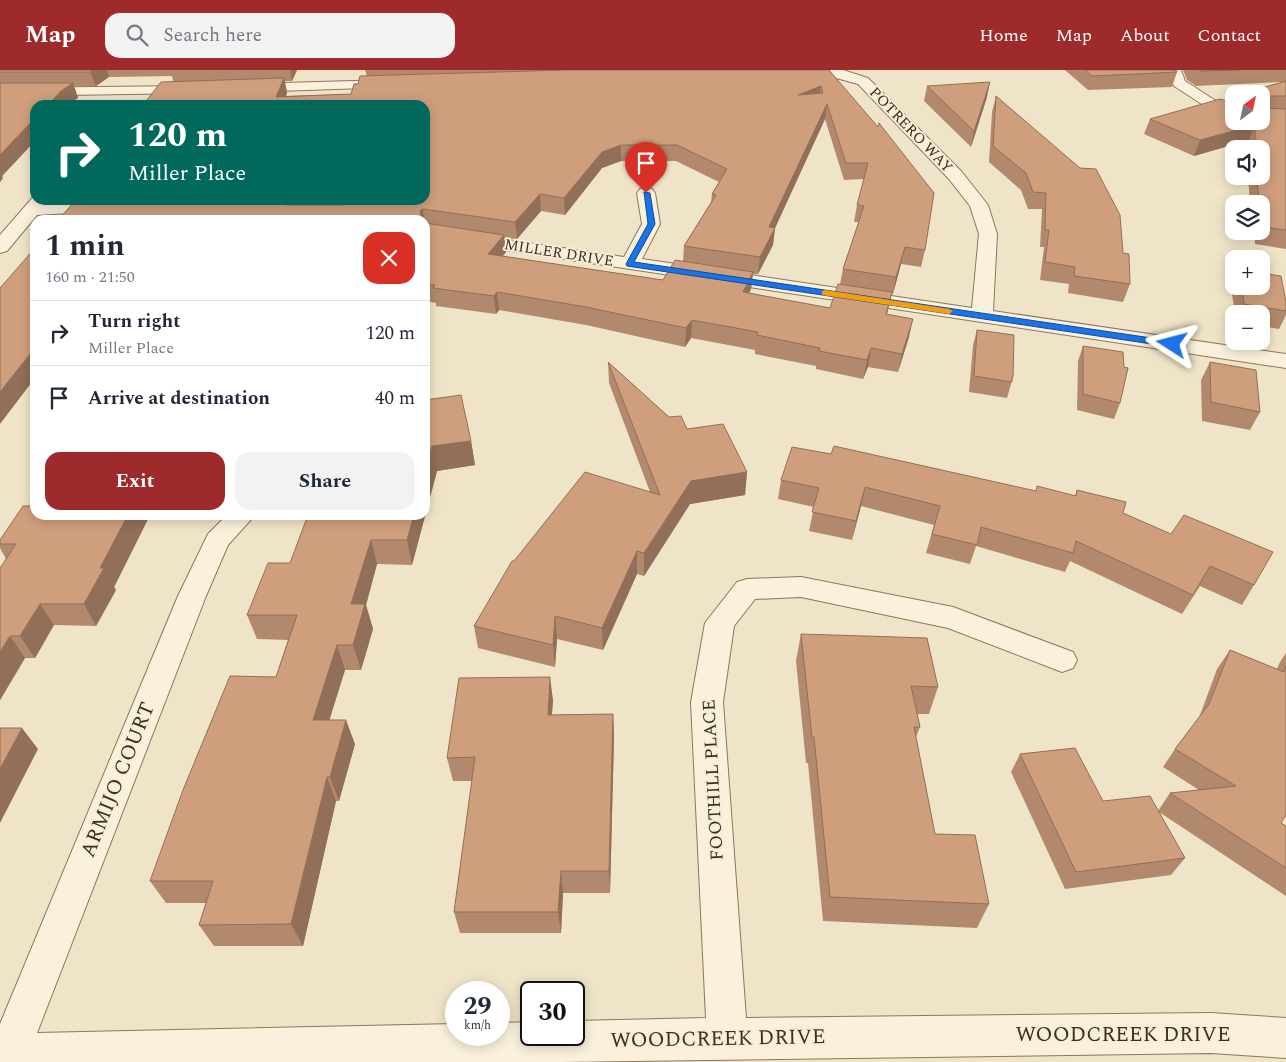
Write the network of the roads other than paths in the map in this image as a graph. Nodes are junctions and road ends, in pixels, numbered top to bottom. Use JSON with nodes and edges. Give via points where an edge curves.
{"nodes":[{"id":1,"x":338,"y":70,"type":"edge"},
{"id":2,"x":1174,"y":70,"type":"edge"},
{"id":3,"x":783,"y":72,"type":"edge"},
{"id":4,"x":401,"y":84,"type":"edge"},
{"id":5,"x":332,"y":86,"type":"junction"},
{"id":6,"x":233,"y":89,"type":"edge"},
{"id":7,"x":203,"y":90,"type":"edge"},
{"id":8,"x":0,"y":92,"type":"edge"},
{"id":9,"x":124,"y":92,"type":"junction"},
{"id":10,"x":118,"y":100,"type":"edge"},
{"id":11,"x":1225,"y":111,"type":"edge"},
{"id":12,"x":646,"y":193,"type":"dead end"},
{"id":13,"x":36,"y":205,"type":"edge"},
{"id":14,"x":126,"y":205,"type":"edge"},
{"id":15,"x":430,"y":234,"type":"edge"},
{"id":16,"x":0,"y":247,"type":"edge"},
{"id":17,"x":630,"y":264,"type":"junction"},
{"id":18,"x":982,"y":316,"type":"junction"},
{"id":19,"x":1286,"y":361,"type":"edge"},
{"id":20,"x":237,"y":520,"type":"edge"},
{"id":21,"x":1062,"y":660,"type":"dead end"},
{"id":22,"x":727,"y":1038,"type":"junction"},
{"id":23,"x":1286,"y":1038,"type":"edge"},
{"id":24,"x":4,"y":1054,"type":"edge"}],
"edges":[{"from":1,"to":5,"type":"street"},
{"from":2,"to":11,"type":"street","via":[[1179,83]]},
{"from":3,"to":18,"type":"street","name":"POTRERO WAY","via":[[848,73],[863,81],[955,175],[979,205],[988,234]]},
{"from":4,"to":5,"type":"street"},
{"from":5,"to":6,"type":"street"},
{"from":7,"to":9,"type":"street"},
{"from":8,"to":9,"type":"street"},
{"from":9,"to":10,"type":"street"},
{"from":12,"to":17,"type":"street","via":[[651,224]]},
{"from":13,"to":14,"type":"street"},
{"from":13,"to":16,"type":"street"},
{"from":15,"to":17,"type":"street","name":"MILLER DRIVE"},
{"from":17,"to":18,"type":"street","name":"MILLER DRIVE"},
{"from":18,"to":19,"type":"street","name":"MILLER DRIVE"},
{"from":20,"to":24,"type":"street","name":"ARMIJO COURT","via":[[217,541],[192,596]]},
{"from":21,"to":22,"type":"street","name":"FOOTHILL PLACE","via":[[953,618],[801,587],[747,588],[720,623],[708,702]]},
{"from":22,"to":23,"type":"street","name":"WOODCREEK DRIVE","via":[[1211,1033]]},
{"from":22,"to":24,"type":"street","name":"WOODCREEK DRIVE"}]}
